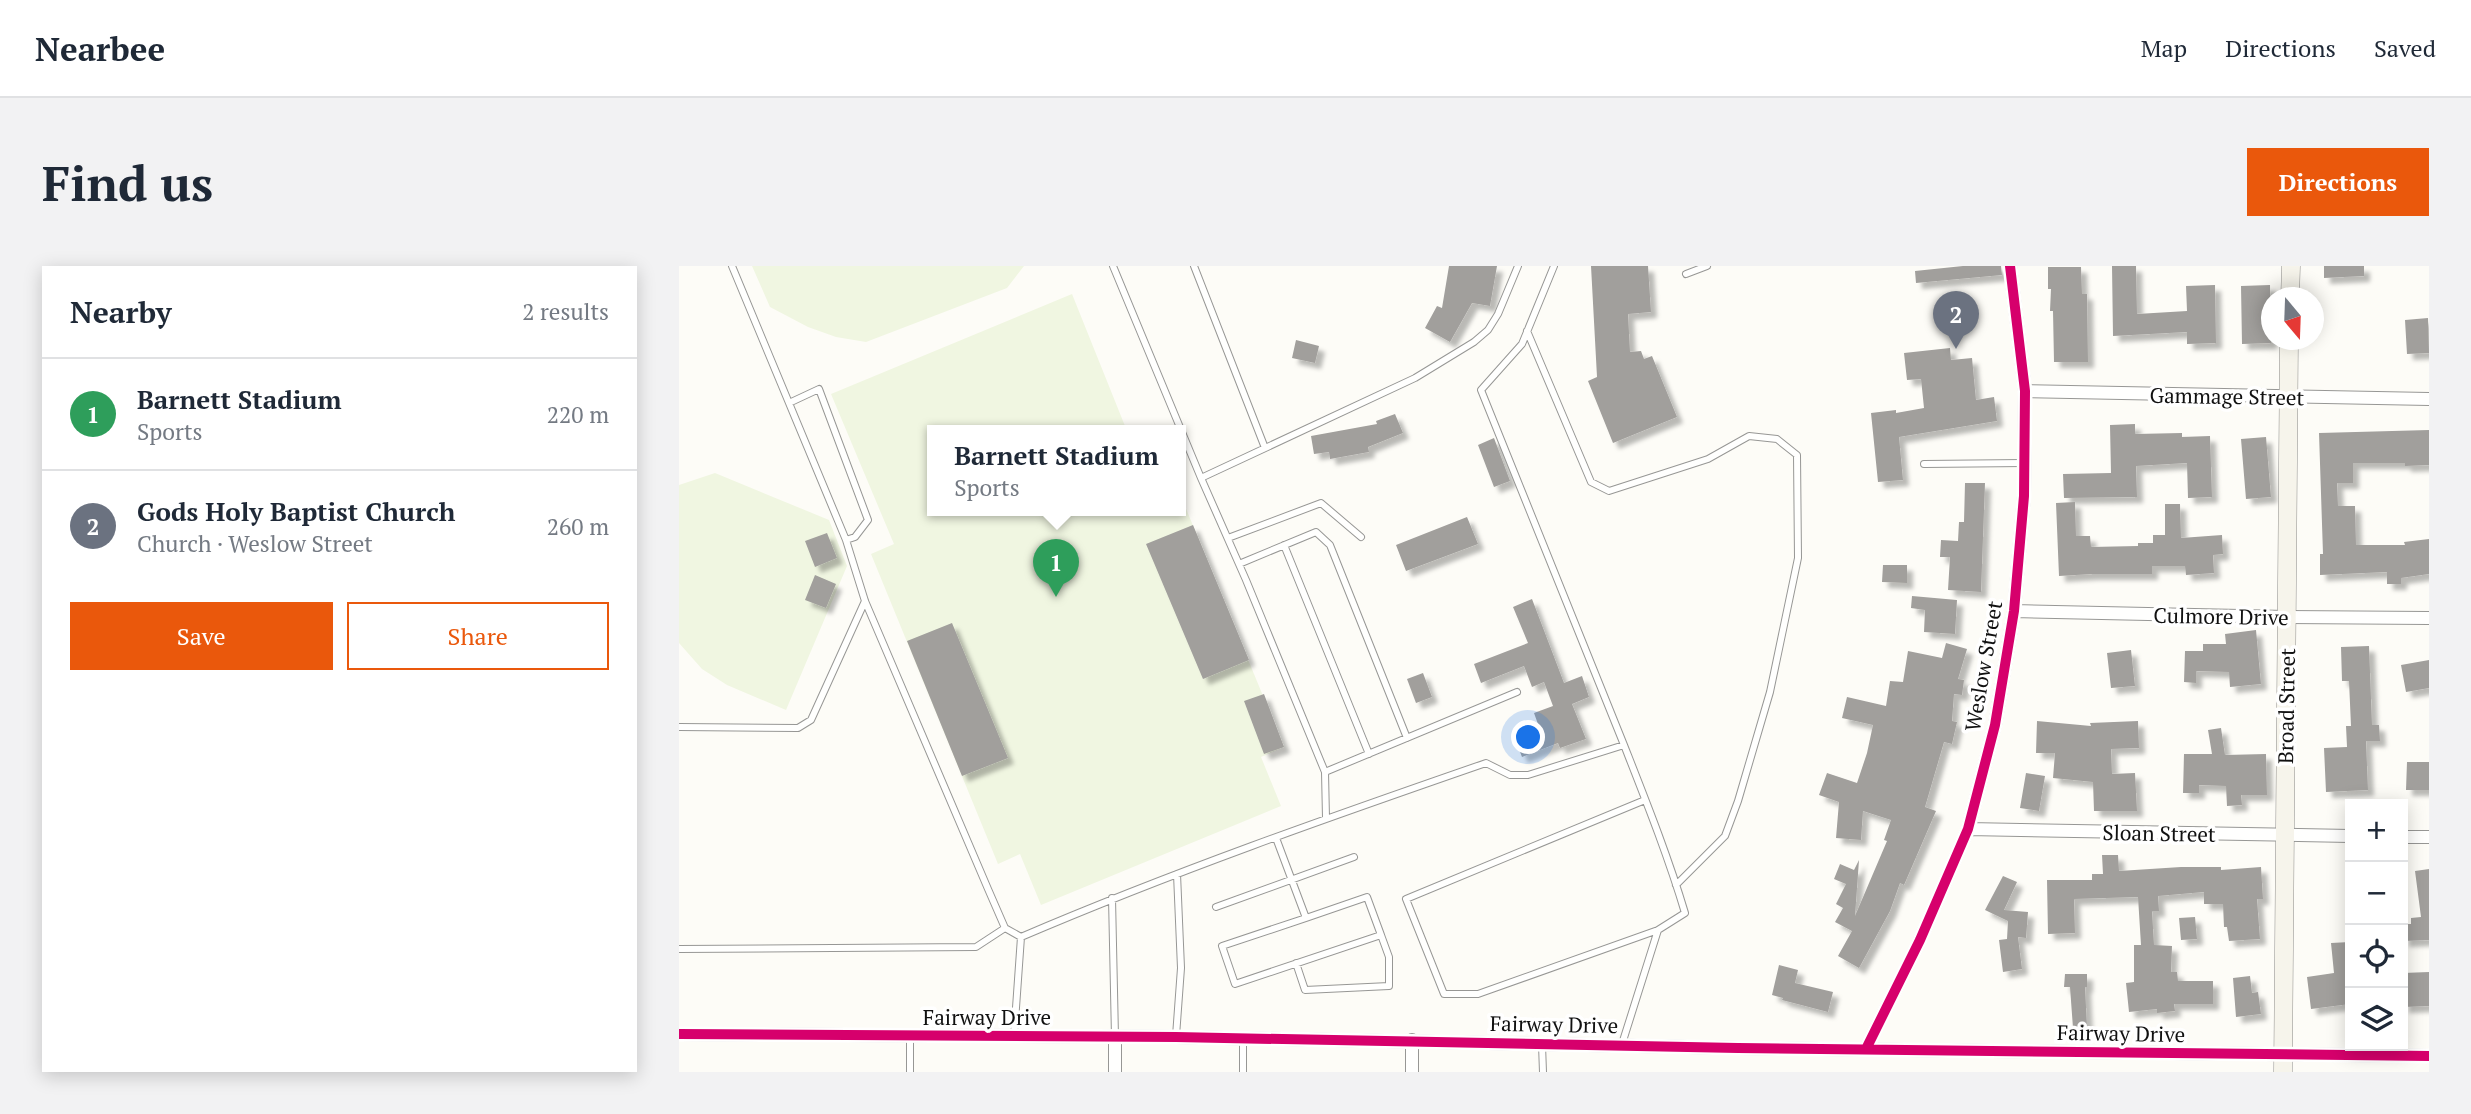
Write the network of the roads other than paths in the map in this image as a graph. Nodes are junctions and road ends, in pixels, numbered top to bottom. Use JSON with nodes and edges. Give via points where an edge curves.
{"nodes":[{"id":1,"x":732,"y":266,"type":"edge"},
{"id":2,"x":1113,"y":266,"type":"edge"},
{"id":3,"x":1194,"y":266,"type":"edge"},
{"id":4,"x":1518,"y":266,"type":"edge"},
{"id":5,"x":1554,"y":266,"type":"edge"},
{"id":6,"x":1707,"y":266,"type":"edge"},
{"id":7,"x":2011,"y":266,"type":"edge"},
{"id":8,"x":2291,"y":266,"type":"edge"},
{"id":9,"x":1686,"y":274,"type":"dead end"},
{"id":10,"x":2290,"y":287,"type":"edge"},
{"id":11,"x":1527,"y":331,"type":"junction"},
{"id":12,"x":2290,"y":350,"type":"edge"},
{"id":13,"x":2025,"y":391,"type":"junction"},
{"id":14,"x":2288,"y":398,"type":"junction"},
{"id":15,"x":2429,"y":400,"type":"edge"},
{"id":16,"x":789,"y":403,"type":"junction"},
{"id":17,"x":1179,"y":425,"type":"edge"},
{"id":18,"x":1186,"y":442,"type":"edge"},
{"id":19,"x":1265,"y":448,"type":"junction"},
{"id":20,"x":2025,"y":463,"type":"junction"},
{"id":21,"x":1924,"y":464,"type":"dead end"},
{"id":22,"x":1201,"y":478,"type":"junction"},
{"id":23,"x":1361,"y":537,"type":"dead end"},
{"id":24,"x":1228,"y":538,"type":"junction"},
{"id":25,"x":846,"y":540,"type":"junction"},
{"id":26,"x":1284,"y":545,"type":"junction"},
{"id":27,"x":1239,"y":564,"type":"junction"},
{"id":28,"x":865,"y":601,"type":"junction"},
{"id":29,"x":2014,"y":611,"type":"junction"},
{"id":30,"x":2287,"y":617,"type":"junction"},
{"id":31,"x":2429,"y":618,"type":"edge"},
{"id":32,"x":1517,"y":692,"type":"dead end"},
{"id":33,"x":679,"y":727,"type":"edge"},
{"id":34,"x":1407,"y":738,"type":"junction"},
{"id":35,"x":1623,"y":746,"type":"junction"},
{"id":36,"x":1369,"y":754,"type":"junction"},
{"id":37,"x":1325,"y":772,"type":"junction"},
{"id":38,"x":1646,"y":800,"type":"junction"},
{"id":39,"x":1326,"y":818,"type":"junction"},
{"id":40,"x":1968,"y":829,"type":"junction"},
{"id":41,"x":2285,"y":835,"type":"junction"},
{"id":42,"x":2345,"y":836,"type":"edge"},
{"id":43,"x":2408,"y":837,"type":"edge"},
{"id":44,"x":2429,"y":837,"type":"edge"},
{"id":45,"x":1276,"y":838,"type":"junction"},
{"id":46,"x":1353,"y":858,"type":"dead end"},
{"id":47,"x":1177,"y":874,"type":"junction"},
{"id":48,"x":1292,"y":880,"type":"junction"},
{"id":49,"x":1676,"y":885,"type":"junction"},
{"id":50,"x":1112,"y":898,"type":"junction"},
{"id":51,"x":1216,"y":907,"type":"dead end"},
{"id":52,"x":1305,"y":918,"type":"junction"},
{"id":53,"x":1005,"y":928,"type":"junction"},
{"id":54,"x":1658,"y":930,"type":"junction"},
{"id":55,"x":1381,"y":935,"type":"junction"},
{"id":56,"x":1021,"y":937,"type":"junction"},
{"id":57,"x":679,"y":949,"type":"edge"},
{"id":58,"x":1296,"y":963,"type":"junction"},
{"id":59,"x":679,"y":1034,"type":"edge"},
{"id":60,"x":910,"y":1036,"type":"junction"},
{"id":61,"x":1014,"y":1036,"type":"junction"},
{"id":62,"x":1115,"y":1037,"type":"junction"},
{"id":63,"x":1176,"y":1037,"type":"junction"},
{"id":64,"x":1243,"y":1038,"type":"junction"},
{"id":65,"x":1412,"y":1040,"type":"junction"},
{"id":66,"x":1542,"y":1043,"type":"junction"},
{"id":67,"x":1622,"y":1044,"type":"junction"},
{"id":68,"x":1866,"y":1049,"type":"junction"},
{"id":69,"x":2283,"y":1053,"type":"junction"},
{"id":70,"x":2429,"y":1056,"type":"edge"},
{"id":71,"x":911,"y":1072,"type":"edge"},
{"id":72,"x":1115,"y":1072,"type":"edge"},
{"id":73,"x":1243,"y":1072,"type":"edge"},
{"id":74,"x":1412,"y":1072,"type":"edge"},
{"id":75,"x":1543,"y":1072,"type":"edge"},
{"id":76,"x":2283,"y":1072,"type":"edge"}],
"edges":[{"from":1,"to":16,"type":"lane"},
{"from":2,"to":17,"type":"lane"},
{"from":3,"to":19,"type":"lane"},
{"from":4,"to":19,"type":"lane","via":[[1498,314],[1474,342],[1415,377]]},
{"from":5,"to":11,"type":"lane"},
{"from":6,"to":9,"type":"lane"},
{"from":7,"to":13,"type":"street","name":"Weslow Street"},
{"from":8,"to":10,"type":"street"},
{"from":11,"to":35,"type":"lane","via":[[1522,344],[1481,390]]},
{"from":11,"to":49,"type":"lane","via":[[1591,482],[1609,491],[1708,459],[1749,436],[1777,439],[1797,455],[1798,558],[1770,692],[1725,836]]},
{"from":12,"to":14,"type":"street","name":"Broad Street"},
{"from":13,"to":14,"type":"street","name":"Gammage Street"},
{"from":13,"to":20,"type":"street","name":"Weslow Street"},
{"from":14,"to":15,"type":"street","name":"Gammage Street"},
{"from":14,"to":30,"type":"street","name":"Broad Street"},
{"from":16,"to":25,"type":"lane"},
{"from":16,"to":25,"type":"lane","via":[[820,389],[867,520],[855,537]]},
{"from":18,"to":22,"type":"lane"},
{"from":19,"to":22,"type":"lane"},
{"from":20,"to":21,"type":"lane"},
{"from":20,"to":29,"type":"street","name":"Weslow Street"},
{"from":22,"to":24,"type":"lane"},
{"from":23,"to":24,"type":"lane","via":[[1321,503]]},
{"from":24,"to":27,"type":"lane"},
{"from":25,"to":28,"type":"lane"},
{"from":26,"to":27,"type":"lane"},
{"from":26,"to":34,"type":"lane","via":[[1316,532],[1330,545]]},
{"from":26,"to":36,"type":"lane"},
{"from":27,"to":37,"type":"lane"},
{"from":28,"to":33,"type":"lane","via":[[811,720],[798,728]]},
{"from":28,"to":53,"type":"lane"},
{"from":29,"to":30,"type":"street","name":"Culmore Drive"},
{"from":29,"to":40,"type":"street","name":"Weslow Street","via":[[1995,725]]},
{"from":30,"to":31,"type":"street","name":"Culmore Drive"},
{"from":30,"to":41,"type":"street","name":"Broad Street"},
{"from":32,"to":34,"type":"lane"},
{"from":34,"to":36,"type":"lane"},
{"from":35,"to":38,"type":"lane"},
{"from":35,"to":39,"type":"lane","via":[[1528,775],[1510,775],[1486,762]]},
{"from":36,"to":37,"type":"lane"},
{"from":37,"to":39,"type":"lane"},
{"from":38,"to":49,"type":"lane"},
{"from":38,"to":54,"type":"lane","via":[[1406,899],[1444,994],[1478,994]]},
{"from":39,"to":45,"type":"lane"},
{"from":40,"to":41,"type":"street","name":"Sloan Street"},
{"from":40,"to":68,"type":"street","name":"Weslow Street"},
{"from":41,"to":42,"type":"street","name":"Sloan Street"},
{"from":41,"to":69,"type":"street","name":"Broad Street"},
{"from":43,"to":44,"type":"street"},
{"from":45,"to":47,"type":"lane"},
{"from":45,"to":48,"type":"lane"},
{"from":46,"to":48,"type":"lane"},
{"from":47,"to":50,"type":"lane"},
{"from":47,"to":63,"type":"lane","via":[[1181,968]]},
{"from":48,"to":51,"type":"lane"},
{"from":48,"to":52,"type":"lane"},
{"from":49,"to":54,"type":"lane","via":[[1685,913]]},
{"from":50,"to":56,"type":"lane"},
{"from":50,"to":62,"type":"lane"},
{"from":52,"to":55,"type":"lane","via":[[1367,897]]},
{"from":52,"to":58,"type":"lane","via":[[1222,946],[1235,984]]},
{"from":53,"to":56,"type":"lane"},
{"from":53,"to":57,"type":"lane","via":[[977,947]]},
{"from":54,"to":67,"type":"lane"},
{"from":55,"to":58,"type":"lane"},
{"from":55,"to":58,"type":"lane","via":[[1389,957],[1388,986],[1305,990]]},
{"from":56,"to":61,"type":"lane"},
{"from":59,"to":60,"type":"street","name":"Fairway Drive"},
{"from":60,"to":61,"type":"street","name":"Fairway Drive"},
{"from":60,"to":71,"type":"lane"},
{"from":61,"to":62,"type":"street","name":"Fairway Drive"},
{"from":62,"to":63,"type":"street","name":"Fairway Drive"},
{"from":62,"to":72,"type":"street"},
{"from":63,"to":64,"type":"street","name":"Fairway Drive"},
{"from":64,"to":65,"type":"street","name":"Fairway Drive"},
{"from":64,"to":73,"type":"lane"},
{"from":65,"to":66,"type":"street","name":"Fairway Drive"},
{"from":65,"to":74,"type":"street"},
{"from":66,"to":67,"type":"street","name":"Fairway Drive"},
{"from":66,"to":75,"type":"lane"},
{"from":67,"to":68,"type":"street","name":"Fairway Drive"},
{"from":68,"to":69,"type":"street","name":"Fairway Drive"},
{"from":69,"to":70,"type":"street","name":"Fairway Drive"},
{"from":69,"to":76,"type":"street","name":"Broad Street"}]}
